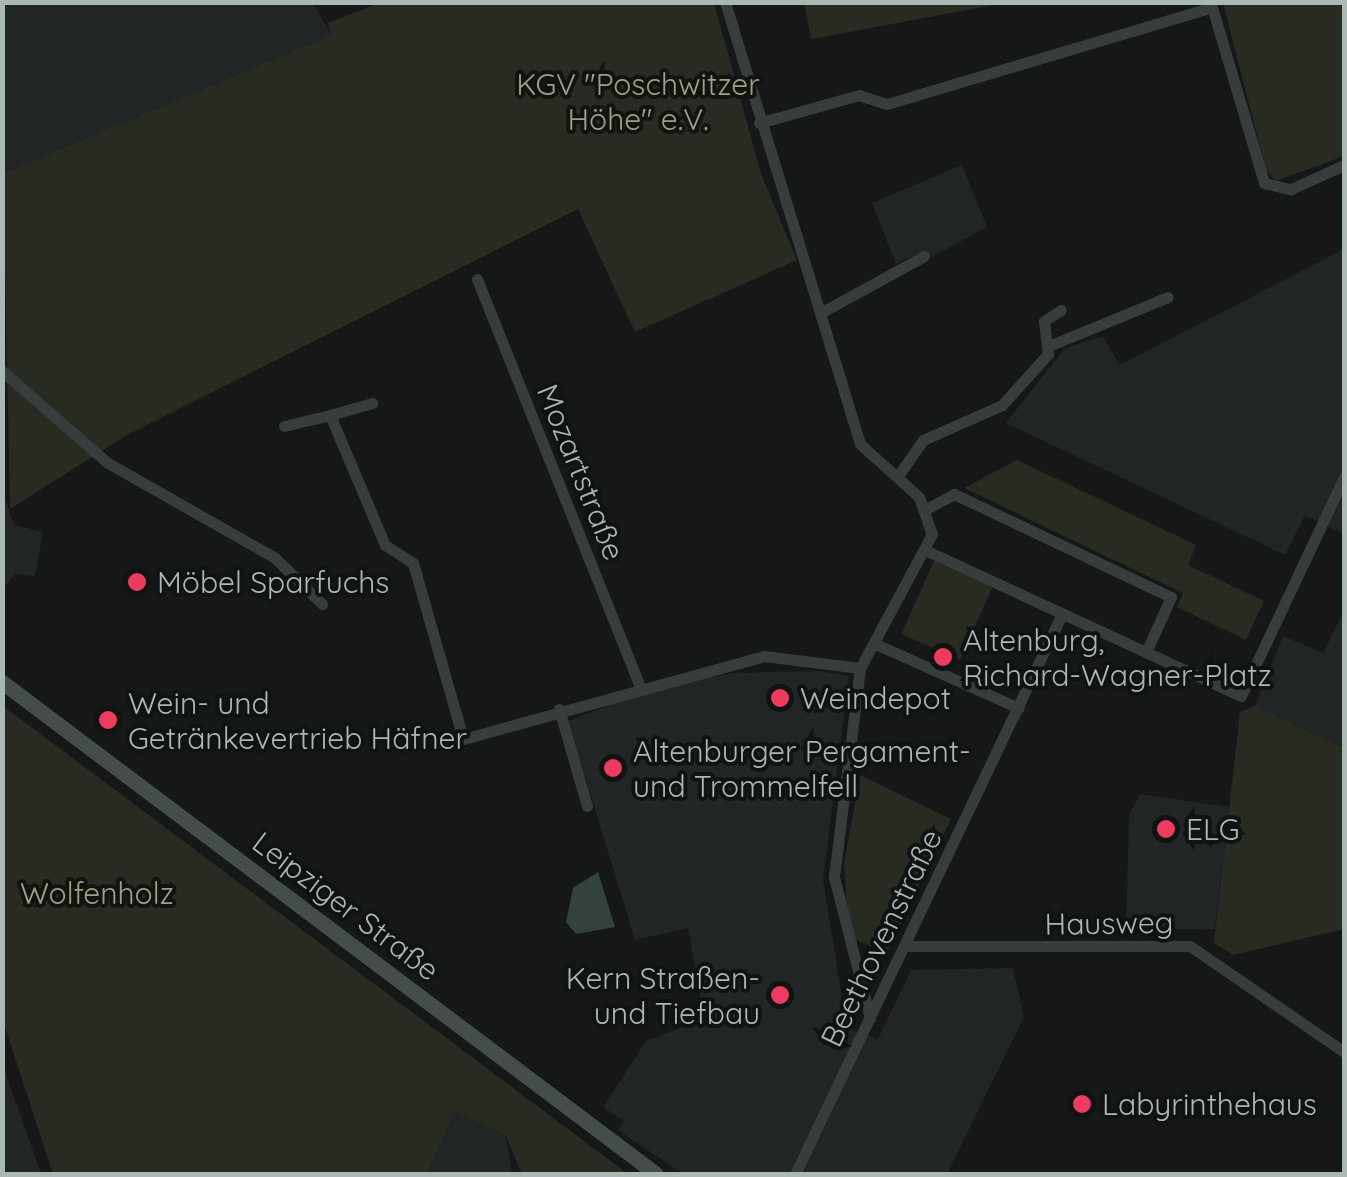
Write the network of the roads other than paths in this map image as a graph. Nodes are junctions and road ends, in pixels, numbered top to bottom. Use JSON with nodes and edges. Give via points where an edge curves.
{"nodes":[{"id":1,"x":725,"y":2,"type":"edge"},
{"id":2,"x":758,"y":123,"type":"junction"},
{"id":3,"x":1344,"y":165,"type":"edge"},
{"id":4,"x":924,"y":256,"type":"dead end"},
{"id":5,"x":477,"y":280,"type":"dead end"},
{"id":6,"x":1168,"y":297,"type":"dead end"},
{"id":7,"x":1061,"y":310,"type":"dead end"},
{"id":8,"x":824,"y":311,"type":"junction"},
{"id":9,"x":1051,"y":345,"type":"junction"},
{"id":10,"x":2,"y":371,"type":"edge"},
{"id":11,"x":372,"y":403,"type":"dead end"},
{"id":12,"x":330,"y":415,"type":"junction"},
{"id":13,"x":284,"y":426,"type":"dead end"},
{"id":14,"x":900,"y":473,"type":"junction"},
{"id":15,"x":1344,"y":480,"type":"edge"},
{"id":16,"x":928,"y":508,"type":"junction"},
{"id":17,"x":925,"y":550,"type":"junction"},
{"id":18,"x":322,"y":604,"type":"dead end"},
{"id":19,"x":1062,"y":614,"type":"junction"},
{"id":20,"x":878,"y":644,"type":"junction"},
{"id":21,"x":1146,"y":652,"type":"junction"},
{"id":22,"x":860,"y":668,"type":"junction"},
{"id":23,"x":2,"y":682,"type":"edge"},
{"id":24,"x":638,"y":684,"type":"junction"},
{"id":25,"x":1020,"y":708,"type":"junction"},
{"id":26,"x":559,"y":709,"type":"junction"},
{"id":27,"x":587,"y":806,"type":"dead end"},
{"id":28,"x":904,"y":946,"type":"junction"},
{"id":29,"x":870,"y":1018,"type":"junction"},
{"id":30,"x":1344,"y":1052,"type":"edge"},
{"id":31,"x":656,"y":1174,"type":"edge"},
{"id":32,"x":795,"y":1174,"type":"edge"}],
"edges":[{"from":1,"to":2,"type":"street"},
{"from":2,"to":3,"type":"street","via":[[859,94],[886,104],[1212,7],[1264,184],[1291,189]]},
{"from":2,"to":8,"type":"street"},
{"from":4,"to":8,"type":"street"},
{"from":5,"to":24,"type":"street","name":"Mozartstraße"},
{"from":6,"to":9,"type":"street"},
{"from":7,"to":9,"type":"street","via":[[1044,321]]},
{"from":8,"to":14,"type":"street","via":[[860,444]]},
{"from":9,"to":14,"type":"street","via":[[1002,405],[924,440]]},
{"from":10,"to":18,"type":"street","via":[[108,462],[275,558]]},
{"from":11,"to":12,"type":"street"},
{"from":12,"to":13,"type":"street"},
{"from":12,"to":26,"type":"street","via":[[385,545],[413,562],[463,740]]},
{"from":14,"to":16,"type":"street"},
{"from":15,"to":21,"type":"street","via":[[1240,696]]},
{"from":16,"to":17,"type":"street"},
{"from":16,"to":21,"type":"street","via":[[954,494],[1171,596]]},
{"from":17,"to":19,"type":"street"},
{"from":17,"to":20,"type":"street"},
{"from":19,"to":21,"type":"street"},
{"from":19,"to":25,"type":"street","name":"Beethovenstraße"},
{"from":20,"to":22,"type":"street"},
{"from":20,"to":25,"type":"street"},
{"from":22,"to":24,"type":"street","via":[[764,656]]},
{"from":22,"to":29,"type":"street","via":[[834,877]]},
{"from":23,"to":31,"type":"street","name":"Leipziger Straße"},
{"from":24,"to":26,"type":"street"},
{"from":25,"to":28,"type":"street","name":"Beethovenstraße"},
{"from":26,"to":27,"type":"street"},
{"from":28,"to":29,"type":"street","name":"Beethovenstraße"},
{"from":28,"to":30,"type":"street","name":"Hausweg","via":[[1190,946]]},
{"from":29,"to":32,"type":"street","name":"Beethovenstraße"}]}
